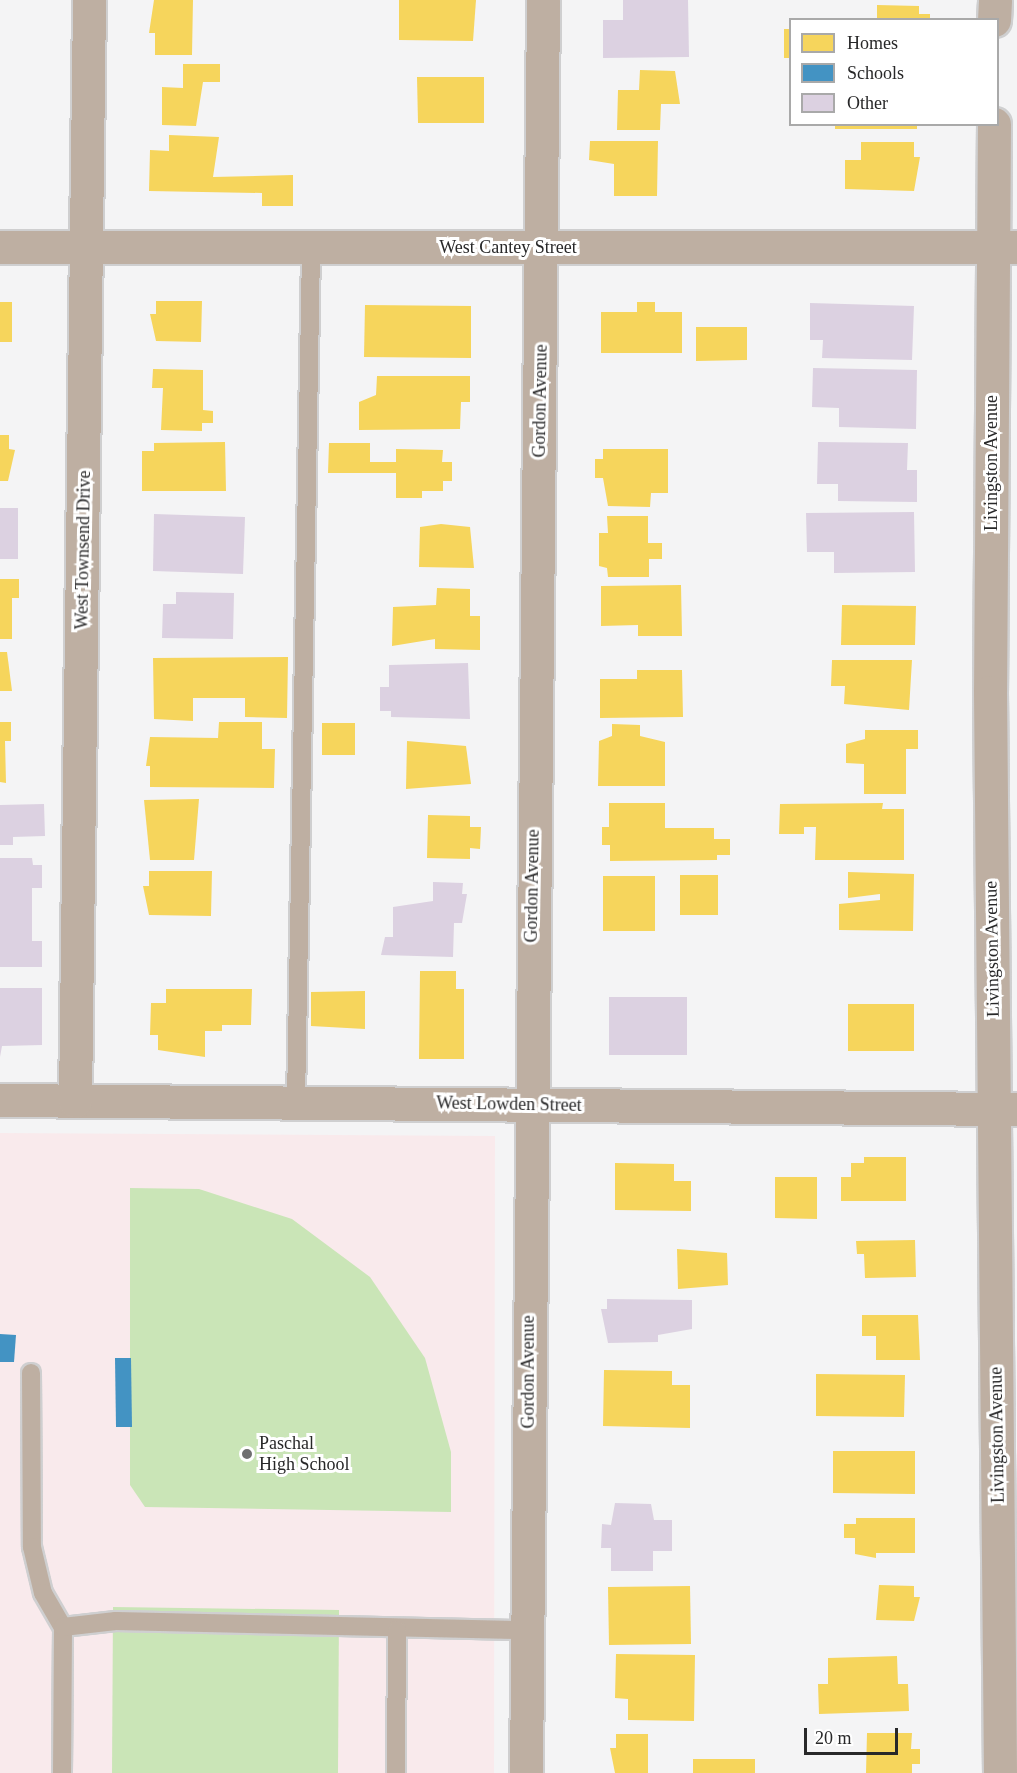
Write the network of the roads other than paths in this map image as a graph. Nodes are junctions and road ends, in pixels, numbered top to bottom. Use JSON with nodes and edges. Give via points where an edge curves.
{"nodes":[{"id":1,"x":89,"y":0,"type":"edge"},
{"id":2,"x":543,"y":0,"type":"edge"},
{"id":3,"x":994,"y":0,"type":"edge"},
{"id":4,"x":994,"y":18,"type":"edge"},
{"id":5,"x":994,"y":126,"type":"edge"},
{"id":6,"x":0,"y":247,"type":"edge"},
{"id":7,"x":87,"y":247,"type":"junction"},
{"id":8,"x":311,"y":247,"type":"junction"},
{"id":9,"x":542,"y":247,"type":"junction"},
{"id":10,"x":1005,"y":247,"type":"edge"},
{"id":11,"x":0,"y":1100,"type":"edge"},
{"id":12,"x":75,"y":1101,"type":"junction"},
{"id":13,"x":296,"y":1102,"type":"junction"},
{"id":14,"x":529,"y":1104,"type":"junction"},
{"id":15,"x":1005,"y":1109,"type":"edge"},
{"id":16,"x":32,"y":1373,"type":"dead end"},
{"id":17,"x":63,"y":1627,"type":"junction"},
{"id":18,"x":397,"y":1630,"type":"junction"},
{"id":19,"x":527,"y":1630,"type":"junction"},
{"id":20,"x":62,"y":1773,"type":"edge"},
{"id":21,"x":396,"y":1773,"type":"edge"},
{"id":22,"x":526,"y":1773,"type":"edge"},
{"id":23,"x":1000,"y":1773,"type":"edge"}],
"edges":[{"from":1,"to":7,"type":"street","name":"West Townsend Drive"},
{"from":2,"to":9,"type":"street","name":"Gordon Avenue"},
{"from":3,"to":4,"type":"street"},
{"from":5,"to":10,"type":"street","name":"Livingston Avenue"},
{"from":6,"to":7,"type":"street","name":"West Cantey Street"},
{"from":7,"to":8,"type":"street","name":"West Cantey Street"},
{"from":7,"to":12,"type":"street","name":"West Townsend Drive"},
{"from":8,"to":9,"type":"street","name":"West Cantey Street"},
{"from":8,"to":13,"type":"lane"},
{"from":9,"to":10,"type":"street","name":"West Cantey Street"},
{"from":9,"to":14,"type":"street","name":"Gordon Avenue"},
{"from":10,"to":15,"type":"street","name":"Livingston Avenue"},
{"from":11,"to":12,"type":"street","name":"West Lowden Street"},
{"from":12,"to":13,"type":"street","name":"West Lowden Street"},
{"from":13,"to":14,"type":"street","name":"West Lowden Street"},
{"from":14,"to":15,"type":"street","name":"West Lowden Street"},
{"from":14,"to":19,"type":"street","name":"Gordon Avenue"},
{"from":15,"to":23,"type":"street","name":"Livingston Avenue"},
{"from":16,"to":17,"type":"lane","via":[[32,1547],[43,1593]]},
{"from":17,"to":18,"type":"lane","via":[[116,1621]]},
{"from":17,"to":20,"type":"lane"},
{"from":18,"to":19,"type":"lane"},
{"from":18,"to":21,"type":"lane"},
{"from":19,"to":22,"type":"street","name":"Gordon Avenue"}]}
